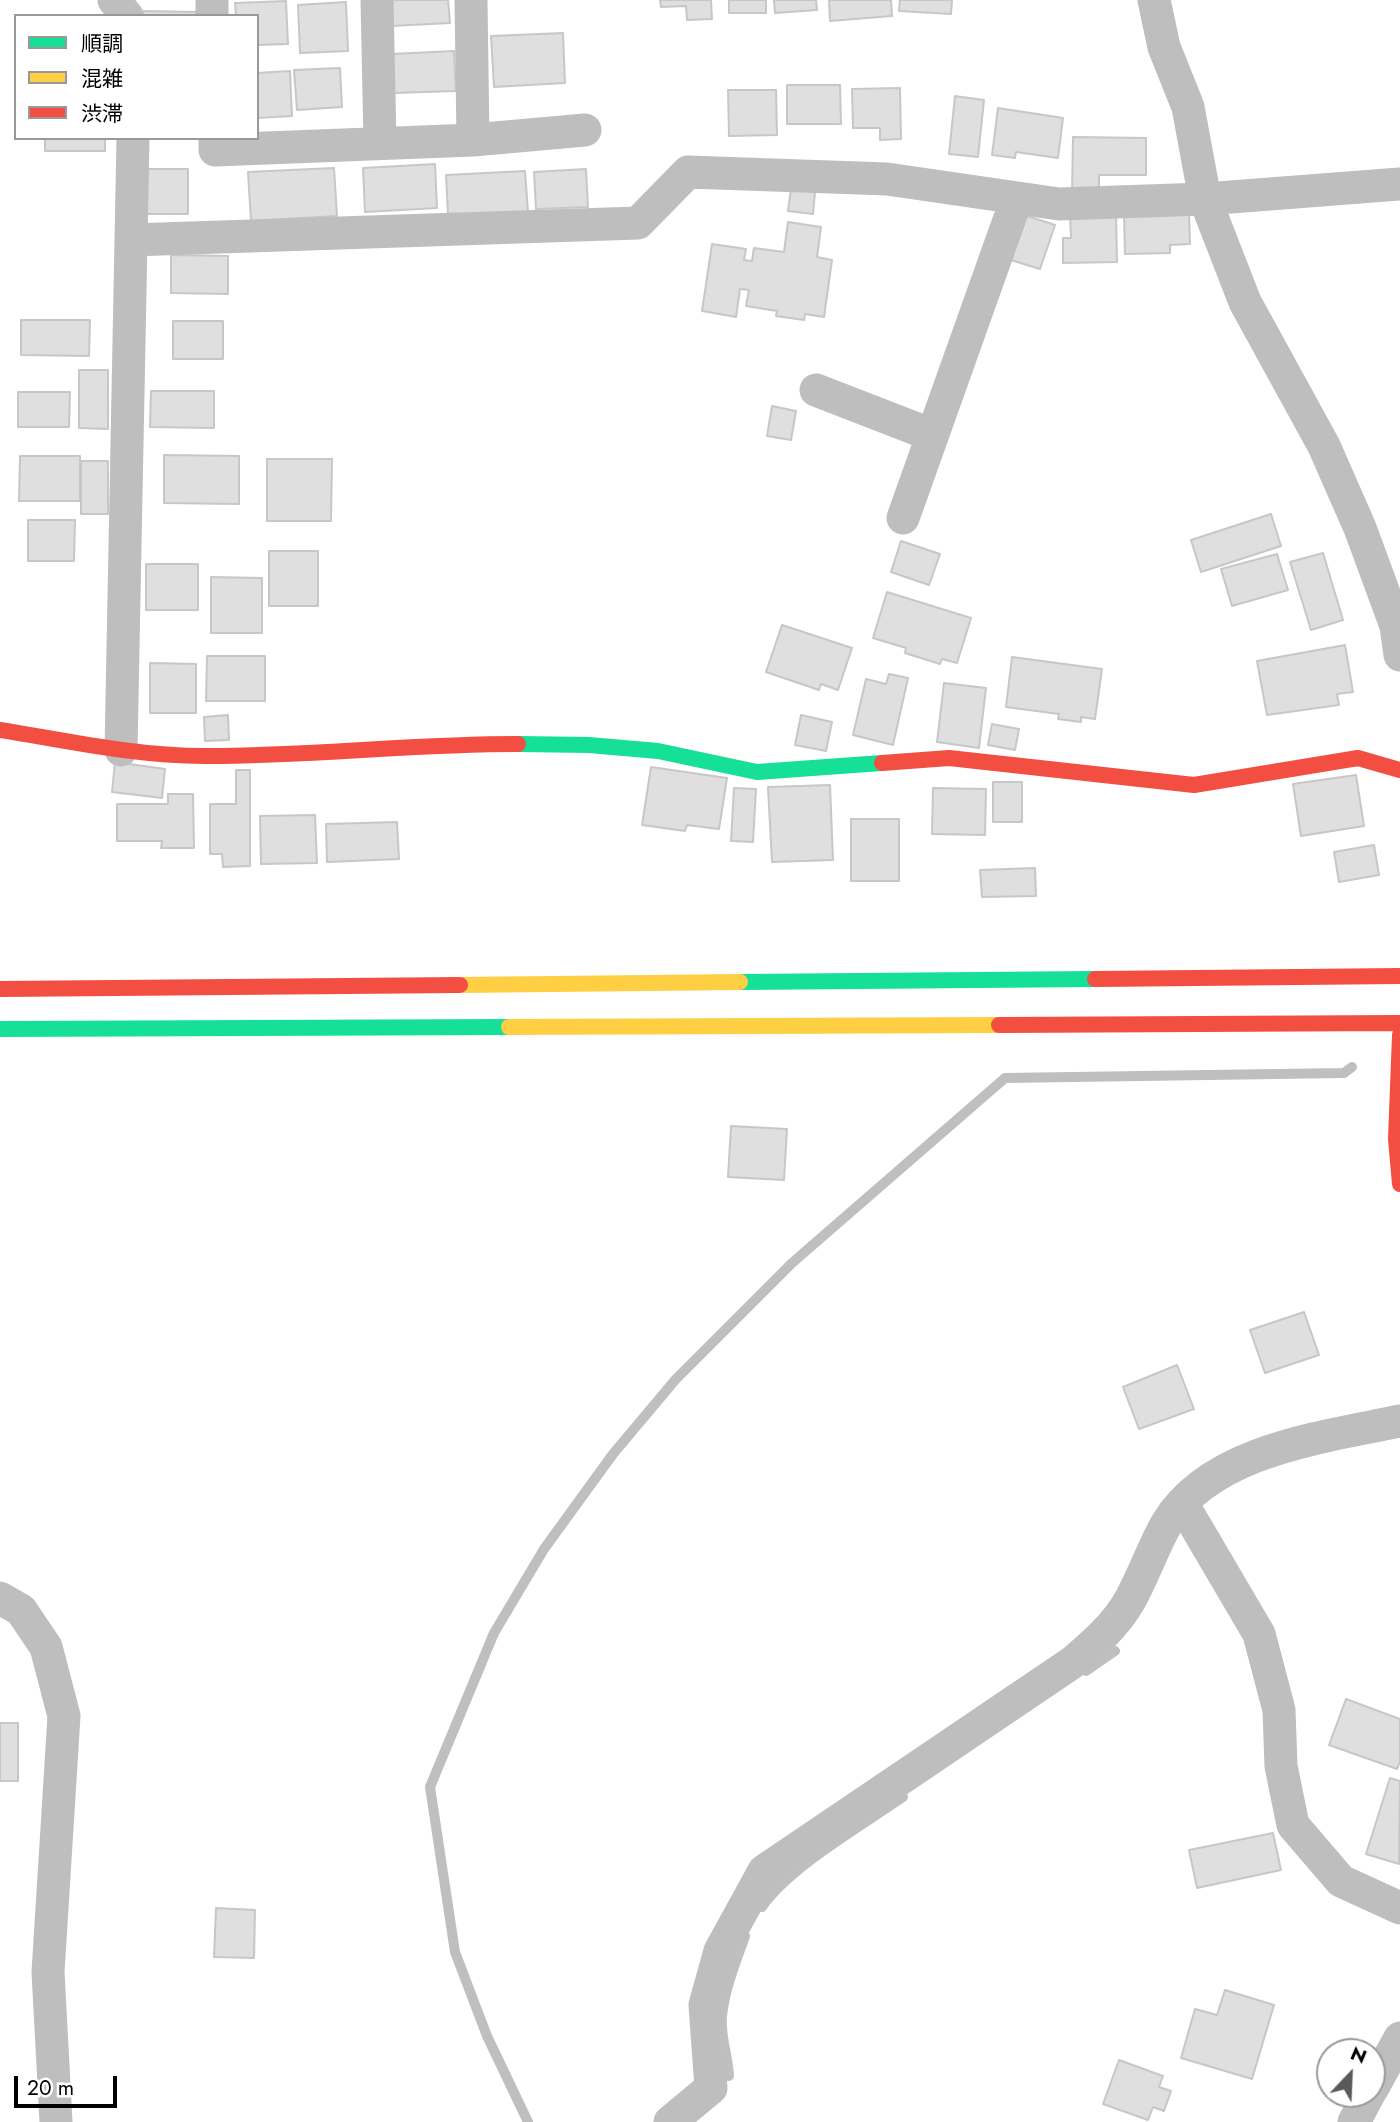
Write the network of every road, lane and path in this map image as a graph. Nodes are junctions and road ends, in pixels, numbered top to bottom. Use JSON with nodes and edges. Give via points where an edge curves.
{"nodes":[{"id":1,"x":114,"y":0,"type":"edge"},
{"id":2,"x":377,"y":0,"type":"edge"},
{"id":3,"x":471,"y":0,"type":"edge"},
{"id":4,"x":1154,"y":0,"type":"edge"},
{"id":5,"x":125,"y":14,"type":"edge"},
{"id":6,"x":585,"y":130,"type":"dead end"},
{"id":7,"x":133,"y":140,"type":"edge"},
{"id":8,"x":215,"y":140,"type":"edge"},
{"id":9,"x":473,"y":140,"type":"junction"},
{"id":10,"x":380,"y":143,"type":"junction"},
{"id":11,"x":1400,"y":184,"type":"edge"},
{"id":12,"x":1017,"y":198,"type":"junction"},
{"id":13,"x":1205,"y":199,"type":"junction"},
{"id":14,"x":131,"y":240,"type":"junction"},
{"id":15,"x":816,"y":390,"type":"dead end"},
{"id":16,"x":932,"y":435,"type":"junction"},
{"id":17,"x":902,"y":518,"type":"dead end"},
{"id":18,"x":1400,"y":655,"type":"edge"},
{"id":19,"x":0,"y":730,"type":"edge"},
{"id":20,"x":121,"y":750,"type":"junction"},
{"id":21,"x":1400,"y":770,"type":"edge"},
{"id":22,"x":1400,"y":976,"type":"edge"},
{"id":23,"x":0,"y":989,"type":"edge"},
{"id":24,"x":1400,"y":1023,"type":"edge"},
{"id":25,"x":0,"y":1029,"type":"edge"},
{"id":26,"x":1400,"y":1034,"type":"edge"},
{"id":27,"x":1400,"y":1184,"type":"edge"},
{"id":28,"x":1400,"y":1421,"type":"edge"},
{"id":29,"x":1182,"y":1503,"type":"junction"},
{"id":30,"x":0,"y":1598,"type":"edge"},
{"id":31,"x":1400,"y":1908,"type":"edge"},
{"id":32,"x":1400,"y":2038,"type":"edge"},
{"id":33,"x":1386,"y":2064,"type":"edge"},
{"id":34,"x":56,"y":2122,"type":"edge"},
{"id":35,"x":670,"y":2122,"type":"edge"}],
"edges":[{"from":1,"to":5,"type":"street"},
{"from":2,"to":10,"type":"street"},
{"from":3,"to":9,"type":"street"},
{"from":4,"to":13,"type":"street","via":[[1164,47],[1188,107]]},
{"from":6,"to":9,"type":"street"},
{"from":7,"to":14,"type":"street"},
{"from":8,"to":10,"type":"street","via":[[215,150]]},
{"from":9,"to":10,"type":"street"},
{"from":11,"to":13,"type":"street"},
{"from":12,"to":13,"type":"street","via":[[1059,204]]},
{"from":12,"to":14,"type":"street","via":[[887,178],[688,172],[638,223]]},
{"from":12,"to":16,"type":"street"},
{"from":13,"to":18,"type":"street","via":[[1245,302],[1324,446],[1360,528],[1395,626]]},
{"from":14,"to":20,"type":"street"},
{"from":15,"to":16,"type":"street"},
{"from":16,"to":17,"type":"street"},
{"from":19,"to":20,"type":"street"},
{"from":20,"to":21,"type":"street","via":[[204,756],[449,744],[589,745],[658,751],[757,772],[948,758],[1194,785],[1357,758]]},
{"from":22,"to":23,"type":"street"},
{"from":24,"to":25,"type":"street"},
{"from":26,"to":27,"type":"street","via":[[1396,1139]]},
{"from":28,"to":29,"type":"street","via":[[1304,1441],[1242,1462],[1214,1475]]},
{"from":29,"to":31,"type":"street","via":[[1259,1634],[1279,1710],[1281,1766],[1293,1825],[1341,1881]]},
{"from":29,"to":35,"type":"street","via":[[1129,1601],[1099,1640],[764,1871],[720,1951],[705,2005],[711,2088]]},
{"from":30,"to":34,"type":"street","via":[[21,1610],[46,1647],[64,1716],[48,1972]]},
{"from":32,"to":33,"type":"street"}]}
